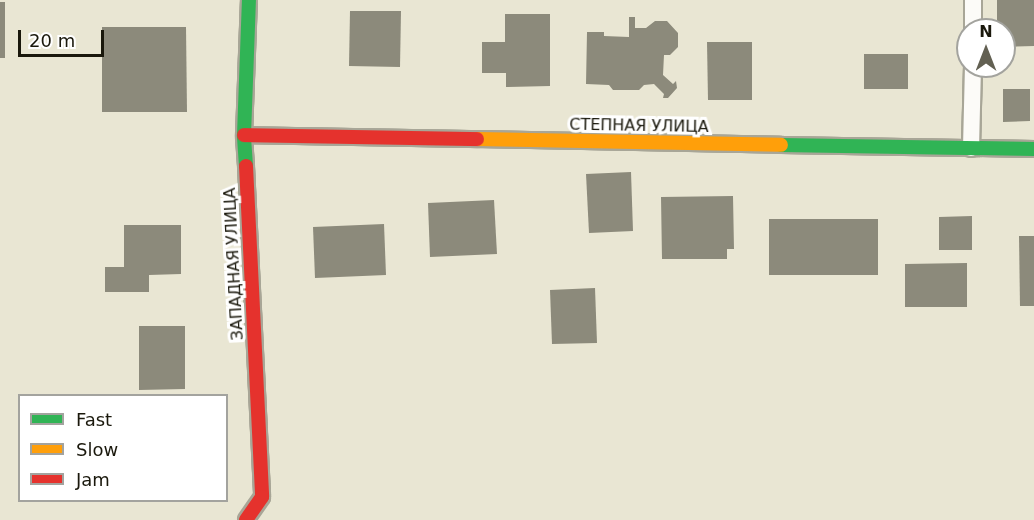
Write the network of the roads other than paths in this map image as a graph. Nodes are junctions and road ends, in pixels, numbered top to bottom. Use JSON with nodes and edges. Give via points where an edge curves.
{"nodes":[{"id":1,"x":249,"y":0,"type":"edge"},
{"id":2,"x":973,"y":0,"type":"edge"},
{"id":3,"x":973,"y":18,"type":"edge"},
{"id":4,"x":972,"y":78,"type":"edge"},
{"id":5,"x":244,"y":135,"type":"junction"},
{"id":6,"x":971,"y":148,"type":"junction"},
{"id":7,"x":1034,"y":149,"type":"edge"},
{"id":8,"x":246,"y":520,"type":"edge"}],
"edges":[{"from":1,"to":5,"type":"street","name":"ЗАПАДНАЯ УЛИЦА"},
{"from":2,"to":3,"type":"lane"},
{"from":4,"to":6,"type":"lane"},
{"from":5,"to":6,"type":"street","name":"СТЕПНАЯ УЛИЦА"},
{"from":5,"to":8,"type":"street","name":"ЗАПАДНАЯ УЛИЦА","via":[[262,497]]},
{"from":6,"to":7,"type":"street","name":"СТЕПНАЯ УЛИЦА"}]}
